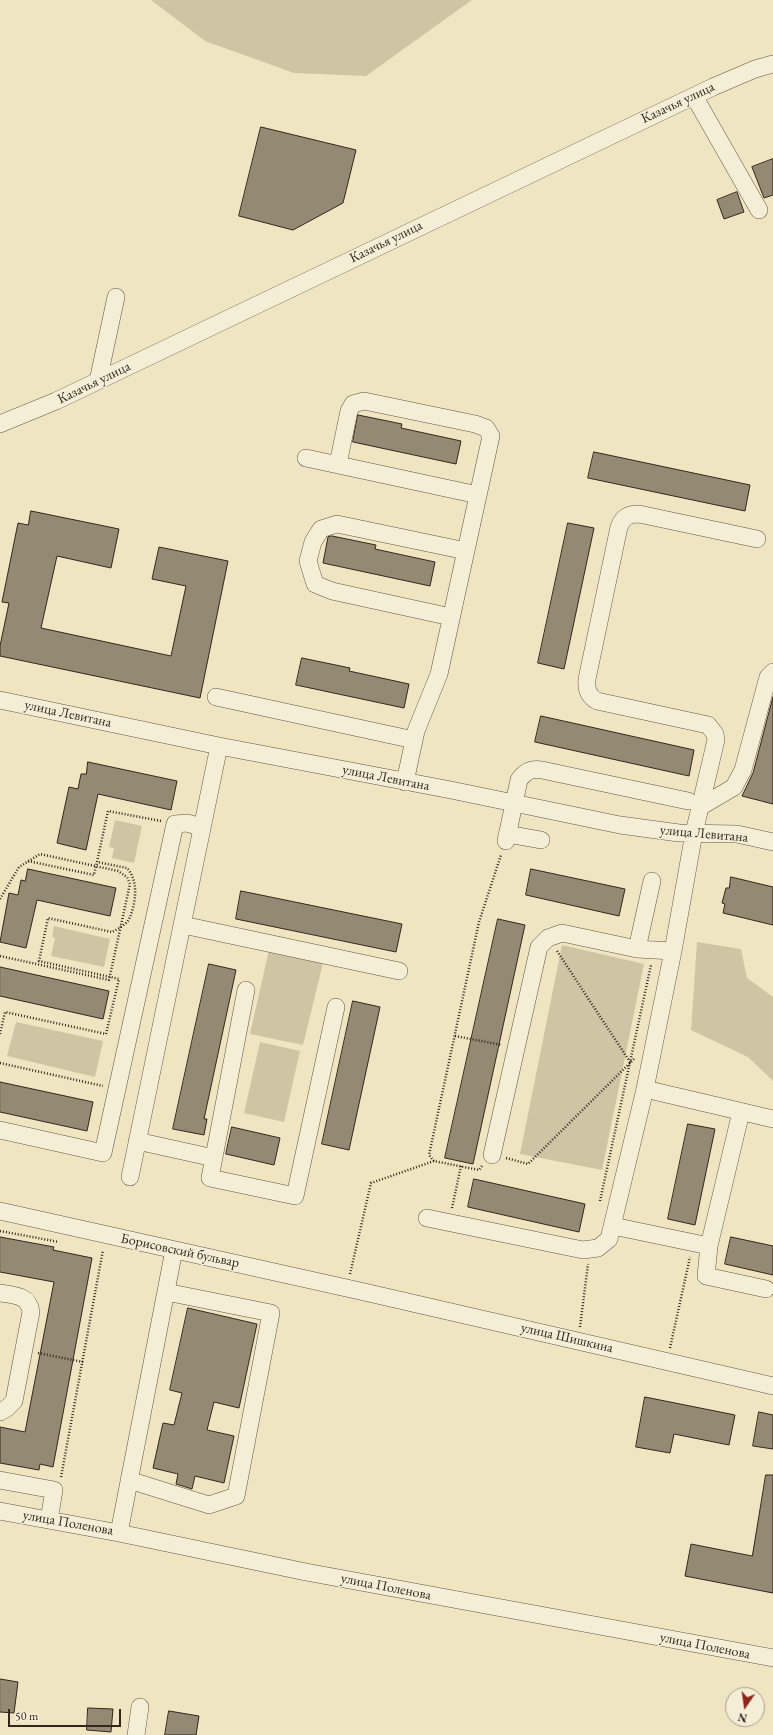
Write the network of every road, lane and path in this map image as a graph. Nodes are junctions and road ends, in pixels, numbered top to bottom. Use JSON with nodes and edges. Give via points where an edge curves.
{"nodes":[{"id":1,"x":773,"y":64,"type":"edge"},
{"id":2,"x":694,"y":96,"type":"junction"},
{"id":3,"x":759,"y":210,"type":"dead end"},
{"id":4,"x":116,"y":297,"type":"dead end"},
{"id":5,"x":98,"y":381,"type":"junction"},
{"id":6,"x":0,"y":424,"type":"edge"},
{"id":7,"x":306,"y":458,"type":"dead end"},
{"id":8,"x":338,"y":464,"type":"junction"},
{"id":9,"x":478,"y":495,"type":"junction"},
{"id":10,"x":757,"y":539,"type":"dead end"},
{"id":11,"x":466,"y":551,"type":"junction"},
{"id":12,"x":452,"y":617,"type":"junction"},
{"id":13,"x":773,"y":672,"type":"edge"},
{"id":14,"x":216,"y":697,"type":"dead end"},
{"id":15,"x":0,"y":700,"type":"edge"},
{"id":16,"x":414,"y":740,"type":"junction"},
{"id":17,"x":219,"y":746,"type":"junction"},
{"id":18,"x":405,"y":782,"type":"junction"},
{"id":19,"x":514,"y":803,"type":"junction"},
{"id":20,"x":694,"y":804,"type":"junction"},
{"id":21,"x":175,"y":824,"type":"junction"},
{"id":22,"x":201,"y":827,"type":"junction"},
{"id":23,"x":694,"y":833,"type":"junction"},
{"id":24,"x":506,"y":837,"type":"junction"},
{"id":25,"x":541,"y":840,"type":"dead end"},
{"id":26,"x":773,"y":842,"type":"edge"},
{"id":27,"x":28,"y":861,"type":"junction"},
{"id":28,"x":97,"y":862,"type":"junction"},
{"id":29,"x":96,"y":866,"type":"junction"},
{"id":30,"x":652,"y":882,"type":"dead end"},
{"id":31,"x":0,"y":899,"type":"edge"},
{"id":32,"x":183,"y":925,"type":"junction"},
{"id":33,"x":121,"y":928,"type":"junction"},
{"id":34,"x":548,"y":938,"type":"junction"},
{"id":35,"x":637,"y":949,"type":"junction"},
{"id":36,"x":654,"y":950,"type":"junction"},
{"id":37,"x":673,"y":951,"type":"junction"},
{"id":38,"x":0,"y":956,"type":"edge"},
{"id":39,"x":38,"y":963,"type":"junction"},
{"id":40,"x":399,"y":971,"type":"dead end"},
{"id":41,"x":110,"y":977,"type":"junction"},
{"id":42,"x":246,"y":990,"type":"dead end"},
{"id":43,"x":336,"y":1007,"type":"dead end"},
{"id":44,"x":0,"y":1034,"type":"edge"},
{"id":45,"x":455,"y":1036,"type":"junction"},
{"id":46,"x":656,"y":1039,"type":"junction"},
{"id":47,"x":516,"y":1048,"type":"junction"},
{"id":48,"x":0,"y":1063,"type":"edge"},
{"id":49,"x":630,"y":1063,"type":"junction"},
{"id":50,"x":645,"y":1089,"type":"junction"},
{"id":51,"x":104,"y":1093,"type":"dead end"},
{"id":52,"x":741,"y":1112,"type":"junction"},
{"id":53,"x":773,"y":1119,"type":"edge"},
{"id":54,"x":0,"y":1130,"type":"edge"},
{"id":55,"x":138,"y":1141,"type":"junction"},
{"id":56,"x":492,"y":1155,"type":"junction"},
{"id":57,"x":214,"y":1158,"type":"junction"},
{"id":58,"x":434,"y":1161,"type":"junction"},
{"id":59,"x":461,"y":1166,"type":"junction"},
{"id":60,"x":130,"y":1176,"type":"dead end"},
{"id":61,"x":600,"y":1203,"type":"dead end"},
{"id":62,"x":0,"y":1211,"type":"edge"},
{"id":63,"x":427,"y":1218,"type":"dead end"},
{"id":64,"x":449,"y":1222,"type":"junction"},
{"id":65,"x":613,"y":1226,"type":"junction"},
{"id":66,"x":0,"y":1231,"type":"edge"},
{"id":67,"x":67,"y":1244,"type":"dead end"},
{"id":68,"x":709,"y":1246,"type":"junction"},
{"id":69,"x":96,"y":1249,"type":"dead end"},
{"id":70,"x":174,"y":1250,"type":"junction"},
{"id":71,"x":590,"y":1250,"type":"junction"},
{"id":72,"x":687,"y":1267,"type":"dead end"},
{"id":73,"x":766,"y":1289,"type":"dead end"},
{"id":74,"x":354,"y":1290,"type":"junction"},
{"id":75,"x":0,"y":1292,"type":"edge"},
{"id":76,"x":166,"y":1292,"type":"junction"},
{"id":77,"x":578,"y":1341,"type":"junction"},
{"id":78,"x":23,"y":1351,"type":"junction"},
{"id":79,"x":83,"y":1362,"type":"junction"},
{"id":80,"x":667,"y":1362,"type":"junction"},
{"id":81,"x":773,"y":1386,"type":"edge"},
{"id":82,"x":0,"y":1412,"type":"edge"},
{"id":83,"x":0,"y":1480,"type":"edge"},
{"id":84,"x":129,"y":1480,"type":"junction"},
{"id":85,"x":54,"y":1490,"type":"junction"},
{"id":86,"x":0,"y":1511,"type":"edge"},
{"id":87,"x":49,"y":1520,"type":"junction"},
{"id":88,"x":119,"y":1533,"type":"junction"},
{"id":89,"x":773,"y":1658,"type":"edge"},
{"id":90,"x":140,"y":1707,"type":"dead end"},
{"id":91,"x":136,"y":1735,"type":"edge"}],
"edges":[{"from":1,"to":2,"type":"street","name":"Казачья улица","via":[[755,69]]},
{"from":2,"to":3,"type":"street"},
{"from":2,"to":5,"type":"street","name":"Казачья улица"},
{"from":4,"to":5,"type":"street"},
{"from":5,"to":6,"type":"street","name":"Казачья улица"},
{"from":7,"to":8,"type":"street"},
{"from":8,"to":9,"type":"street"},
{"from":8,"to":9,"type":"street","via":[[349,411],[353,404],[364,401],[475,424],[486,428],[491,436]]},
{"from":9,"to":11,"type":"street"},
{"from":10,"to":20,"type":"street","via":[[639,514],[629,514],[619,527],[586,689],[597,701],[701,723],[712,729],[716,740]]},
{"from":11,"to":12,"type":"street"},
{"from":11,"to":12,"type":"street","via":[[337,524],[321,529],[313,542],[308,562],[315,584],[332,591]]},
{"from":12,"to":16,"type":"street","via":[[439,674]]},
{"from":13,"to":20,"type":"street","via":[[768,677],[743,770],[734,787]]},
{"from":14,"to":16,"type":"street"},
{"from":15,"to":17,"type":"street","name":"улица Левитана"},
{"from":16,"to":18,"type":"street"},
{"from":17,"to":18,"type":"street","name":"улица Левитана"},
{"from":17,"to":22,"type":"street"},
{"from":18,"to":19,"type":"street","name":"улица Левитана"},
{"from":19,"to":20,"type":"street","via":[[522,776],[525,772],[536,769]]},
{"from":19,"to":23,"type":"street","name":"улица Левитана","via":[[620,825]]},
{"from":19,"to":24,"type":"street"},
{"from":20,"to":23,"type":"street"},
{"from":21,"to":22,"type":"street","via":[[187,823]]},
{"from":21,"to":28,"type":"path","via":[[108,811]]},
{"from":21,"to":54,"type":"street","via":[[103,1153]]},
{"from":22,"to":32,"type":"street"},
{"from":23,"to":26,"type":"street","name":"улица Левитана","via":[[737,834]]},
{"from":23,"to":37,"type":"street"},
{"from":24,"to":25,"type":"street"},
{"from":24,"to":45,"type":"path","via":[[479,922]]},
{"from":27,"to":29,"type":"path","via":[[40,854]]},
{"from":27,"to":29,"type":"path","via":[[94,875]]},
{"from":27,"to":31,"type":"path","via":[[17,870]]},
{"from":28,"to":29,"type":"path"},
{"from":28,"to":33,"type":"path","via":[[127,868],[133,876],[136,887],[129,919]]},
{"from":29,"to":33,"type":"path","via":[[123,873],[129,880]]},
{"from":30,"to":35,"type":"street"},
{"from":32,"to":40,"type":"street"},
{"from":32,"to":55,"type":"street"},
{"from":33,"to":39,"type":"path","via":[[112,932],[48,918]]},
{"from":33,"to":41,"type":"path"},
{"from":34,"to":35,"type":"street","via":[[562,933]]},
{"from":34,"to":47,"type":"street","via":[[538,947]]},
{"from":34,"to":49,"type":"path"},
{"from":35,"to":36,"type":"street"},
{"from":36,"to":37,"type":"street"},
{"from":36,"to":49,"type":"path"},
{"from":37,"to":46,"type":"street"},
{"from":38,"to":39,"type":"path"},
{"from":39,"to":41,"type":"path"},
{"from":41,"to":44,"type":"path","via":[[119,979],[106,1034],[5,1012]]},
{"from":42,"to":57,"type":"street"},
{"from":43,"to":57,"type":"street","via":[[295,1196],[210,1178]]},
{"from":45,"to":47,"type":"path"},
{"from":45,"to":58,"type":"path","via":[[429,1155]]},
{"from":46,"to":49,"type":"path"},
{"from":46,"to":50,"type":"street"},
{"from":47,"to":56,"type":"street"},
{"from":48,"to":51,"type":"path","via":[[105,1086]]},
{"from":49,"to":56,"type":"path","via":[[528,1164]]},
{"from":49,"to":61,"type":"path"},
{"from":50,"to":52,"type":"street"},
{"from":50,"to":65,"type":"street"},
{"from":52,"to":53,"type":"street"},
{"from":52,"to":68,"type":"street"},
{"from":55,"to":57,"type":"street"},
{"from":55,"to":60,"type":"street"},
{"from":56,"to":59,"type":"path","via":[[479,1170]]},
{"from":58,"to":59,"type":"path"},
{"from":58,"to":74,"type":"path","via":[[371,1183]]},
{"from":59,"to":64,"type":"path"},
{"from":62,"to":70,"type":"street","name":"Борисовский бульвар"},
{"from":63,"to":64,"type":"street"},
{"from":64,"to":71,"type":"street"},
{"from":65,"to":68,"type":"street"},
{"from":65,"to":71,"type":"street","via":[[609,1239],[598,1248]]},
{"from":66,"to":67,"type":"path"},
{"from":68,"to":73,"type":"street","via":[[706,1276]]},
{"from":69,"to":79,"type":"path","via":[[104,1250]]},
{"from":70,"to":74,"type":"street","name":"Борисовский бульвар"},
{"from":70,"to":76,"type":"street"},
{"from":71,"to":77,"type":"path"},
{"from":72,"to":80,"type":"path"},
{"from":74,"to":77,"type":"street","name":"улица Шишкина"},
{"from":75,"to":78,"type":"street","via":[[23,1297],[29,1303],[31,1312]]},
{"from":76,"to":84,"type":"street"},
{"from":76,"to":84,"type":"street","via":[[271,1313],[236,1496],[209,1505]]},
{"from":77,"to":80,"type":"street","name":"улица Шишкина"},
{"from":78,"to":79,"type":"path"},
{"from":78,"to":82,"type":"street","via":[[14,1401]]},
{"from":79,"to":85,"type":"path","via":[[58,1491]]},
{"from":80,"to":81,"type":"street","name":"улица Шишкина"},
{"from":83,"to":85,"type":"street"},
{"from":84,"to":88,"type":"street"},
{"from":85,"to":87,"type":"street"},
{"from":86,"to":87,"type":"street","name":"улица Поленова"},
{"from":87,"to":88,"type":"street","name":"улица Поленова"},
{"from":88,"to":89,"type":"street","name":"улица Поленова","via":[[306,1572]]},
{"from":90,"to":91,"type":"street"}]}
